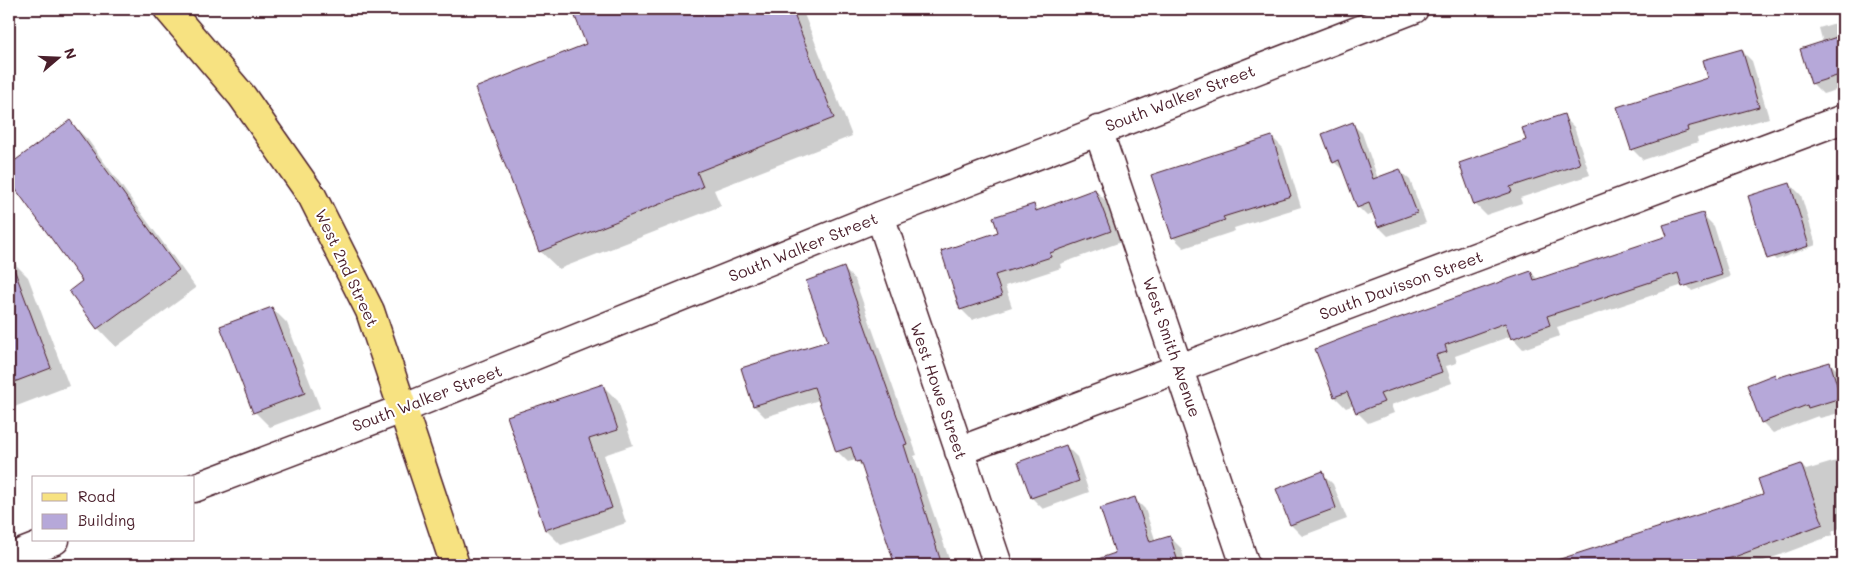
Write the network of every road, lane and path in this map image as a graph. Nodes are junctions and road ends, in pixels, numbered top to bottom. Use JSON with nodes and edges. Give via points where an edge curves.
{"nodes":[{"id":1,"x":168,"y":9,"type":"edge"},
{"id":2,"x":1414,"y":9,"type":"edge"},
{"id":3,"x":1843,"y":119,"type":"edge"},
{"id":4,"x":1098,"y":130,"type":"junction"},
{"id":5,"x":880,"y":216,"type":"junction"},
{"id":6,"x":1178,"y":368,"type":"junction"},
{"id":7,"x":402,"y":409,"type":"junction"},
{"id":8,"x":959,"y":451,"type":"junction"},
{"id":9,"x":195,"y":488,"type":"edge"},
{"id":10,"x":50,"y":542,"type":"edge"},
{"id":11,"x":9,"y":558,"type":"edge"},
{"id":12,"x":455,"y":565,"type":"edge"},
{"id":13,"x":998,"y":565,"type":"edge"},
{"id":14,"x":1245,"y":565,"type":"edge"}],
"edges":[{"from":1,"to":7,"type":"main road","name":"West 2nd Street","via":[[242,96],[312,196],[370,311]]},
{"from":2,"to":4,"type":"street","name":"South Walker Street"},
{"from":3,"to":6,"type":"street","name":"South Davisson Street"},
{"from":4,"to":5,"type":"street","name":"South Walker Street"},
{"from":4,"to":6,"type":"street","name":"West Smith Avenue"},
{"from":5,"to":7,"type":"street","name":"South Walker Street"},
{"from":5,"to":8,"type":"street","name":"West Howe Street"},
{"from":6,"to":8,"type":"street","name":"South Davisson Street"},
{"from":6,"to":14,"type":"street","name":"West Smith Avenue"},
{"from":7,"to":9,"type":"street","name":"South Walker Street"},
{"from":7,"to":12,"type":"main road","name":"West 2nd Street"},
{"from":8,"to":13,"type":"street","name":"West Howe Street"},
{"from":10,"to":11,"type":"street"}]}
